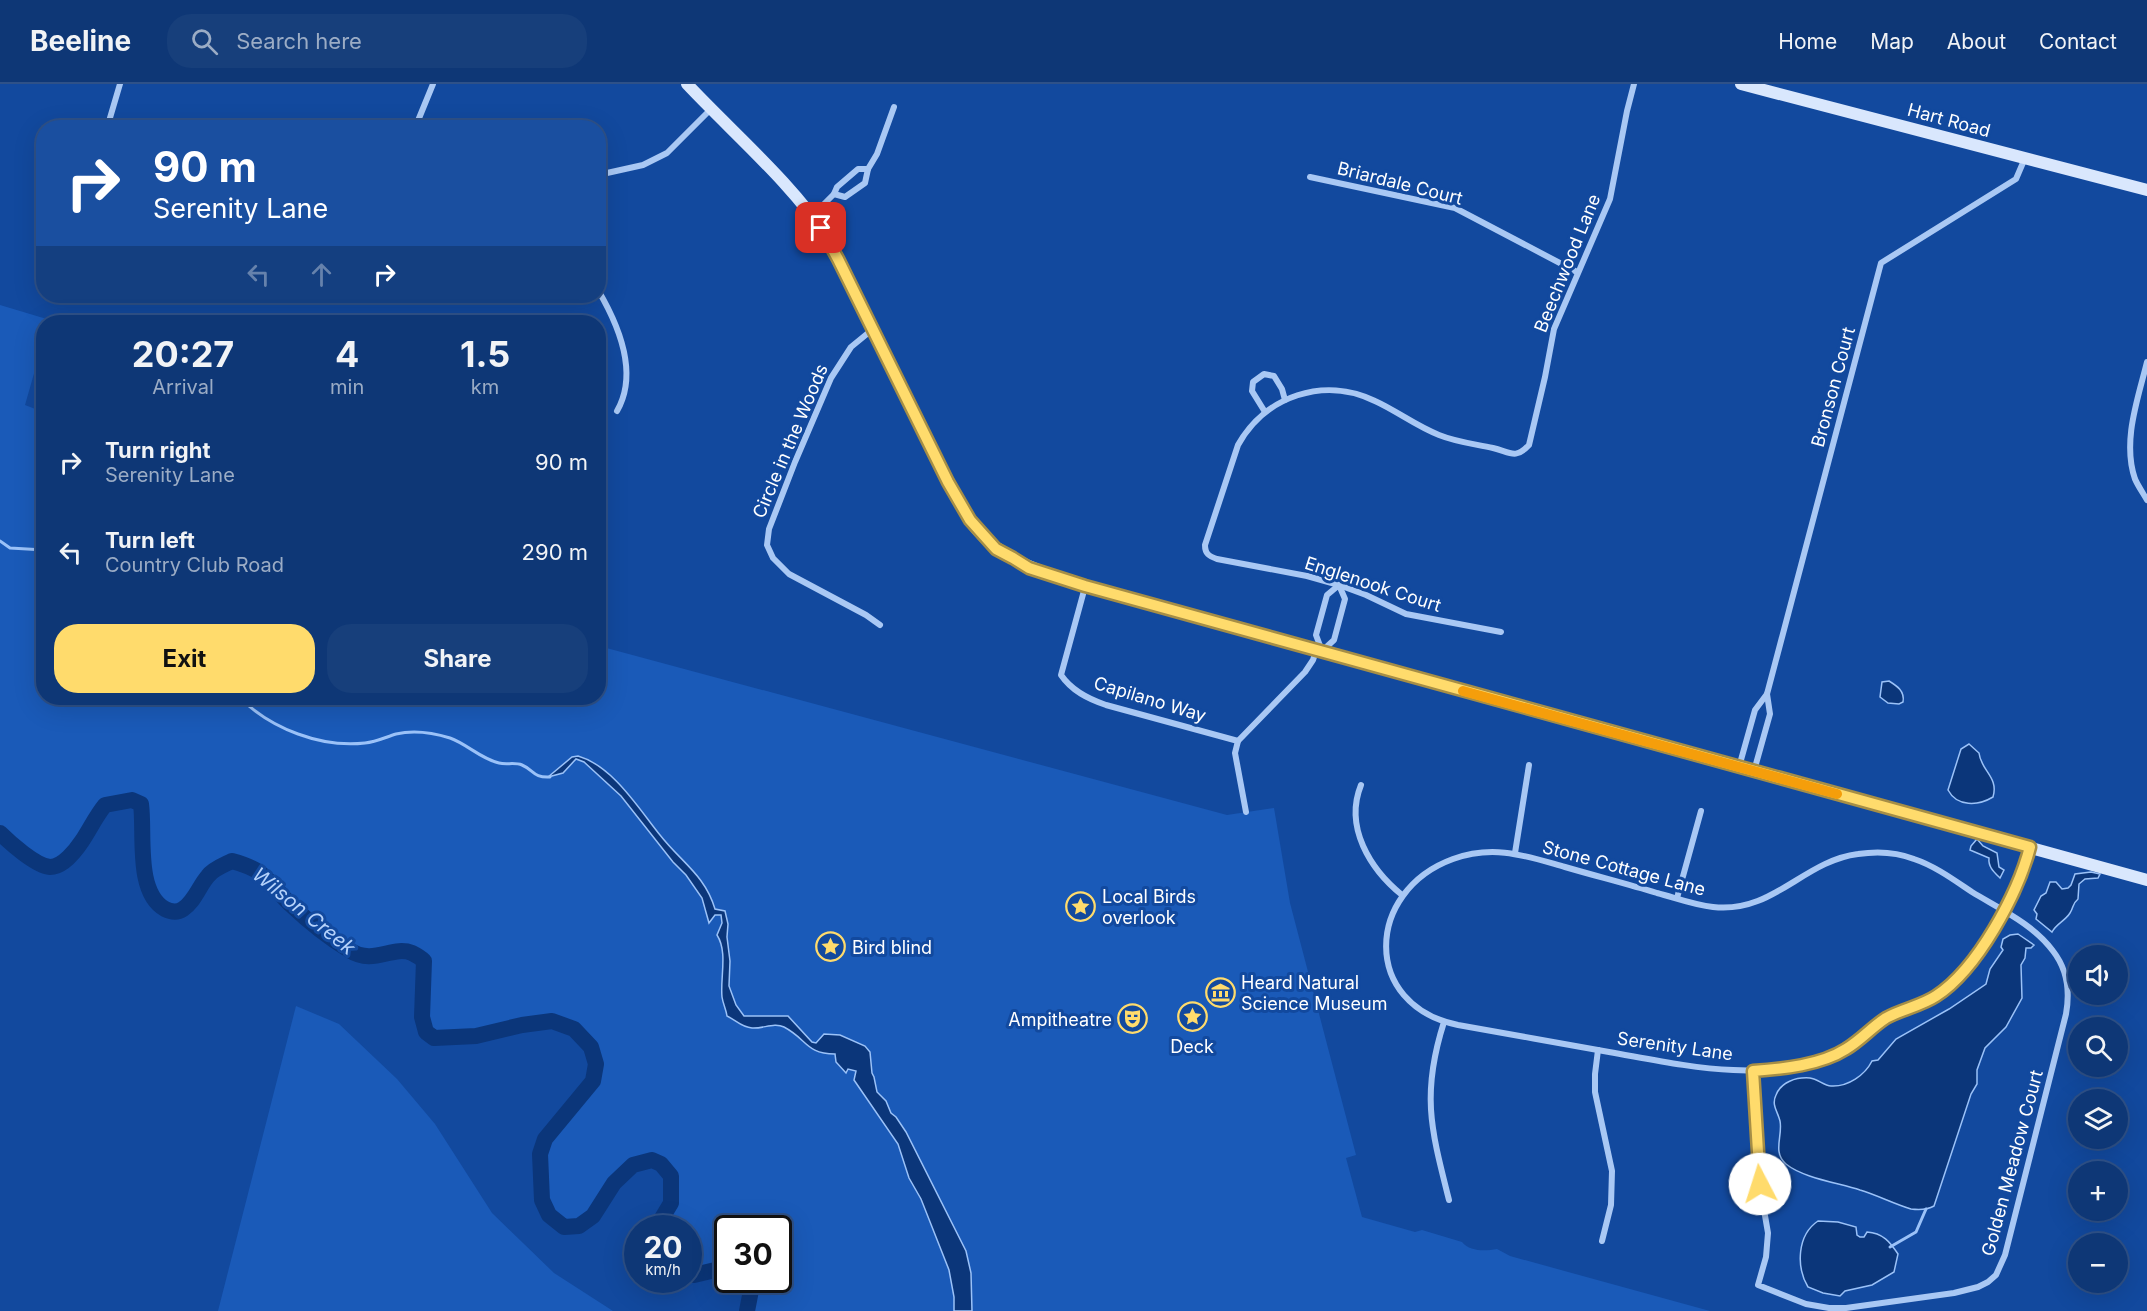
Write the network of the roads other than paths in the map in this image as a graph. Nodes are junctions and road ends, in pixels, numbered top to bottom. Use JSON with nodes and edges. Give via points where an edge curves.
{"nodes":[{"id":1,"x":120,"y":84,"type":"edge"},
{"id":2,"x":433,"y":84,"type":"edge"},
{"id":3,"x":687,"y":84,"type":"edge"},
{"id":4,"x":1634,"y":84,"type":"edge"},
{"id":5,"x":1741,"y":84,"type":"edge"},
{"id":6,"x":894,"y":108,"type":"dead end"},
{"id":7,"x":711,"y":110,"type":"junction"},
{"id":8,"x":109,"y":120,"type":"edge"},
{"id":9,"x":418,"y":120,"type":"edge"},
{"id":10,"x":2025,"y":158,"type":"junction"},
{"id":11,"x":868,"y":169,"type":"junction"},
{"id":12,"x":606,"y":173,"type":"edge"},
{"id":13,"x":1310,"y":177,"type":"dead end"},
{"id":14,"x":2147,"y":190,"type":"edge"},
{"id":15,"x":834,"y":195,"type":"junction"},
{"id":16,"x":813,"y":215,"type":"junction"},
{"id":17,"x":1577,"y":272,"type":"junction"},
{"id":18,"x":605,"y":303,"type":"edge"},
{"id":19,"x":873,"y":329,"type":"junction"},
{"id":20,"x":2147,"y":362,"type":"edge"},
{"id":21,"x":1285,"y":400,"type":"junction"},
{"id":22,"x":617,"y":411,"type":"dead end"},
{"id":23,"x":1265,"y":412,"type":"junction"},
{"id":24,"x":2147,"y":500,"type":"edge"},
{"id":25,"x":1205,"y":551,"type":"joint"},
{"id":26,"x":1340,"y":585,"type":"junction"},
{"id":27,"x":1085,"y":586,"type":"junction"},
{"id":28,"x":880,"y":626,"type":"dead end"},
{"id":29,"x":1501,"y":632,"type":"dead end"},
{"id":30,"x":1319,"y":651,"type":"junction"},
{"id":31,"x":1767,"y":694,"type":"junction"},
{"id":32,"x":1238,"y":741,"type":"junction"},
{"id":33,"x":1529,"y":765,"type":"dead end"},
{"id":34,"x":1739,"y":766,"type":"junction"},
{"id":35,"x":1754,"y":771,"type":"junction"},
{"id":36,"x":1361,"y":785,"type":"dead end"},
{"id":37,"x":1701,"y":811,"type":"dead end"},
{"id":38,"x":1246,"y":812,"type":"dead end"},
{"id":39,"x":2030,"y":847,"type":"junction"},
{"id":40,"x":1515,"y":854,"type":"junction"},
{"id":41,"x":2147,"y":880,"type":"edge"},
{"id":42,"x":1402,"y":895,"type":"junction"},
{"id":43,"x":1677,"y":898,"type":"junction"},
{"id":44,"x":2004,"y":911,"type":"junction"},
{"id":45,"x":1444,"y":1022,"type":"junction"},
{"id":46,"x":1598,"y":1050,"type":"junction"},
{"id":47,"x":1753,"y":1071,"type":"junction"},
{"id":48,"x":1449,"y":1200,"type":"dead end"},
{"id":49,"x":1602,"y":1241,"type":"dead end"}],
"edges":[{"from":1,"to":8,"type":"street"},
{"from":2,"to":9,"type":"street"},
{"from":3,"to":7,"type":"main road"},
{"from":4,"to":17,"type":"street","name":"Beechwood Lane","via":[[1610,199]]},
{"from":5,"to":10,"type":"main road","name":"Hart Road"},
{"from":6,"to":11,"type":"street"},
{"from":7,"to":12,"type":"street","via":[[667,153],[643,165]]},
{"from":7,"to":16,"type":"main road"},
{"from":10,"to":14,"type":"main road","name":"Hart Road"},
{"from":10,"to":31,"type":"street","name":"Bronson Court","via":[[2016,179],[1881,263]]},
{"from":11,"to":15,"type":"street","via":[[858,169],[837,187]]},
{"from":11,"to":15,"type":"street","via":[[865,183],[845,197]]},
{"from":13,"to":17,"type":"street","name":"Briardale Court","via":[[1455,208]]},
{"from":15,"to":16,"type":"street"},
{"from":16,"to":19,"type":"main road"},
{"from":17,"to":21,"type":"street","name":"Beechwood Lane","via":[[1554,329],[1529,445],[1522,452],[1514,455],[1447,438],[1352,392],[1320,389]]},
{"from":18,"to":22,"type":"street","via":[[615,321],[624,357],[625,393]]},
{"from":19,"to":27,"type":"main road","via":[[970,520],[1004,554],[1029,568]]},
{"from":19,"to":28,"type":"street","name":"Circle in the Woods","via":[[851,347],[831,378],[786,484],[767,544],[773,558],[789,574]]},
{"from":20,"to":24,"type":"street","via":[[2130,453],[2135,479]]},
{"from":21,"to":23,"type":"street","name":"Beechwood Lane"},
{"from":21,"to":23,"type":"street","via":[[1274,376],[1264,374],[1253,382],[1252,391]]},
{"from":23,"to":25,"type":"street","name":"Beechwood Lane","via":[[1238,445]]},
{"from":25,"to":26,"type":"street","name":"Englenook Court","via":[[1209,556],[1233,563]]},
{"from":26,"to":29,"type":"street","name":"Englenook Court","via":[[1406,614]]},
{"from":26,"to":30,"type":"street","via":[[1326,595],[1316,634]]},
{"from":26,"to":30,"type":"street","via":[[1345,599],[1334,640]]},
{"from":27,"to":30,"type":"main road"},
{"from":27,"to":32,"type":"street","name":"Capilano Way","via":[[1061,675],[1076,691],[1106,705]]},
{"from":30,"to":32,"type":"street","via":[[1305,672]]},
{"from":30,"to":34,"type":"main road"},
{"from":31,"to":34,"type":"street","name":"Bronson Court","via":[[1755,710]]},
{"from":31,"to":35,"type":"street","name":"Bronson Court","via":[[1770,714]]},
{"from":32,"to":38,"type":"street","via":[[1235,753]]},
{"from":33,"to":40,"type":"street"},
{"from":34,"to":35,"type":"main road"},
{"from":35,"to":39,"type":"main road"},
{"from":36,"to":42,"type":"street","via":[[1355,807],[1363,845],[1376,869]]},
{"from":37,"to":43,"type":"street"},
{"from":39,"to":41,"type":"main road"},
{"from":39,"to":44,"type":"street","name":"Serenity Lane"},
{"from":40,"to":42,"type":"street","name":"Stone Cottage Lane","via":[[1483,852],[1455,859],[1425,874]]},
{"from":40,"to":43,"type":"street","name":"Stone Cottage Lane"},
{"from":42,"to":45,"type":"street","name":"Serenity Lane","via":[[1386,936],[1392,974],[1408,1000]]},
{"from":43,"to":44,"type":"street","name":"Stone Cottage Lane","via":[[1718,907],[1749,904],[1773,896],[1832,860],[1877,852],[1923,863]]},
{"from":44,"to":47,"type":"street","name":"Serenity Lane","via":[[1969,966],[1935,996],[1889,1017],[1832,1056]]},
{"from":44,"to":47,"type":"street","name":"Golden Meadow Court","via":[[2053,950],[2064,972],[2068,994],[2008,1243],[1999,1270],[1988,1282],[1965,1291],[1846,1308],[1814,1306],[1758,1285],[1768,1233],[1758,1175]]},
{"from":45,"to":46,"type":"street","name":"Serenity Lane"},
{"from":45,"to":48,"type":"street","via":[[1432,1065],[1430,1112]]},
{"from":46,"to":47,"type":"street","name":"Serenity Lane","via":[[1703,1068]]},
{"from":46,"to":49,"type":"street","via":[[1595,1092],[1612,1179],[1611,1205]]}]}
